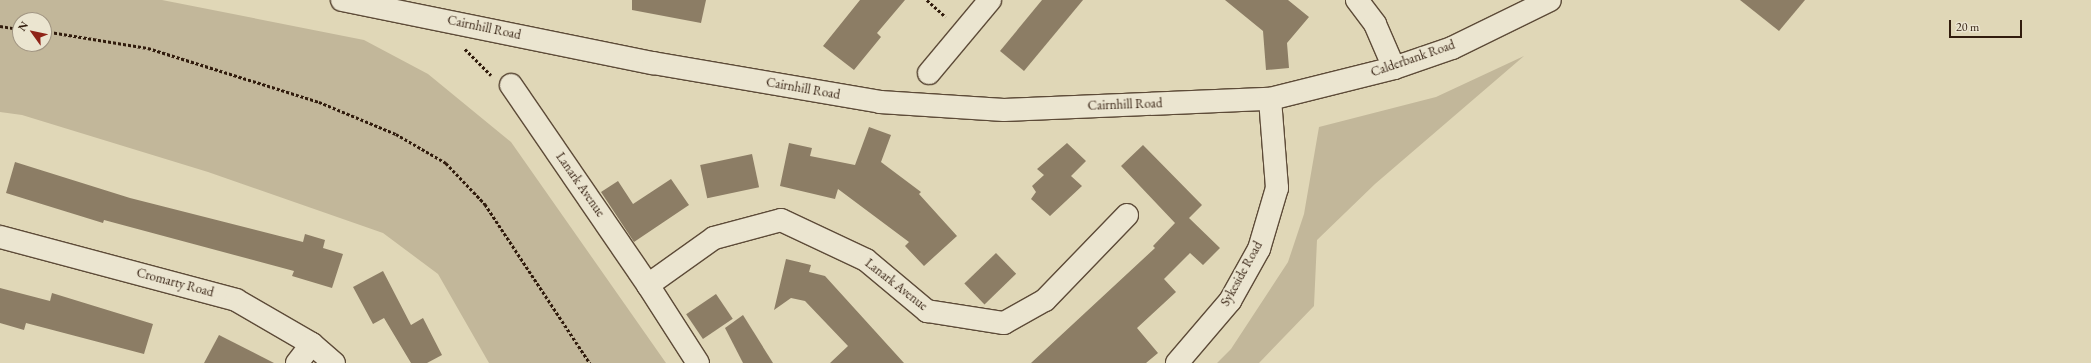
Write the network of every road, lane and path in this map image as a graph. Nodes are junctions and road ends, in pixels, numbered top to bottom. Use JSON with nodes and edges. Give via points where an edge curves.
{"nodes":[{"id":1,"x":342,"y":0,"type":"edge"},
{"id":2,"x":990,"y":0,"type":"edge"},
{"id":3,"x":1357,"y":0,"type":"edge"},
{"id":4,"x":1550,"y":0,"type":"edge"},
{"id":5,"x":0,"y":26,"type":"edge"},
{"id":6,"x":12,"y":27,"type":"edge"},
{"id":7,"x":52,"y":33,"type":"edge"},
{"id":8,"x":461,"y":45,"type":"dead end"},
{"id":9,"x":1394,"y":68,"type":"junction"},
{"id":10,"x":929,"y":73,"type":"dead end"},
{"id":11,"x":511,"y":85,"type":"joint"},
{"id":12,"x":1270,"y":99,"type":"junction"},
{"id":13,"x":1127,"y":215,"type":"dead end"},
{"id":14,"x":0,"y":237,"type":"edge"},
{"id":15,"x":648,"y":285,"type":"junction"},
{"id":16,"x":312,"y":344,"type":"junction"},
{"id":17,"x":297,"y":363,"type":"edge"},
{"id":18,"x":334,"y":363,"type":"edge"},
{"id":19,"x":590,"y":363,"type":"edge"},
{"id":20,"x":698,"y":363,"type":"edge"},
{"id":21,"x":1177,"y":363,"type":"edge"}],
"edges":[{"from":1,"to":12,"type":"street","name":"Cairnhill Road","via":[[653,63],[880,102],[1004,110]]},
{"from":2,"to":10,"type":"street"},
{"from":3,"to":9,"type":"street","via":[[1375,24]]},
{"from":4,"to":9,"type":"street","name":"Calderbank Road","via":[[1452,48]]},
{"from":5,"to":6,"type":"path"},
{"from":7,"to":19,"type":"path","via":[[148,48],[304,97],[396,134],[446,163],[485,204]]},
{"from":8,"to":11,"type":"path","via":[[487,72]]},
{"from":9,"to":12,"type":"street","name":"Calderbank Road"},
{"from":11,"to":15,"type":"street","name":"Lanark Avenue"},
{"from":12,"to":21,"type":"street","name":"Sykeside Road","via":[[1277,188],[1259,249],[1230,301]]},
{"from":13,"to":15,"type":"street","name":"Lanark Avenue","via":[[1045,300],[1004,323],[927,311],[866,260],[781,220],[714,238]]},
{"from":14,"to":16,"type":"street","name":"Cromarty Road","via":[[236,300]]},
{"from":15,"to":20,"type":"street","name":"Lanark Avenue"},
{"from":16,"to":17,"type":"street"},
{"from":16,"to":18,"type":"street","name":"Cromarty Road"}]}
